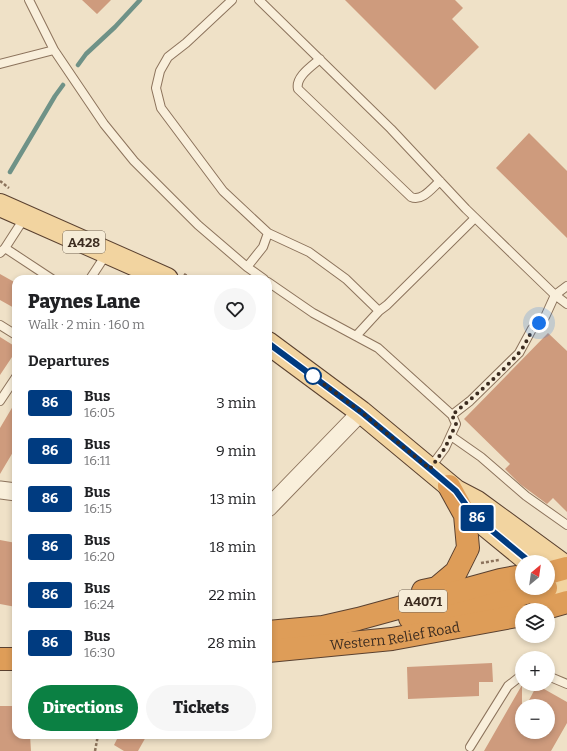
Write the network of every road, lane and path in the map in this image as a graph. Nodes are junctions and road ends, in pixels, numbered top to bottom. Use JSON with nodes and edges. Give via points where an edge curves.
{"nodes":[{"id":1,"x":29,"y":0,"type":"edge"},
{"id":2,"x":232,"y":0,"type":"edge"},
{"id":3,"x":259,"y":0,"type":"edge"},
{"id":4,"x":54,"y":50,"type":"junction"},
{"id":5,"x":320,"y":59,"type":"junction"},
{"id":6,"x":0,"y":64,"type":"edge"},
{"id":7,"x":440,"y":181,"type":"junction"},
{"id":8,"x":0,"y":205,"type":"edge"},
{"id":9,"x":25,"y":217,"type":"junction"},
{"id":10,"x":475,"y":218,"type":"junction"},
{"id":11,"x":268,"y":233,"type":"junction"},
{"id":12,"x":3,"y":251,"type":"edge"},
{"id":13,"x":107,"y":252,"type":"junction"},
{"id":14,"x":247,"y":267,"type":"junction"},
{"id":15,"x":45,"y":275,"type":"edge"},
{"id":16,"x":93,"y":275,"type":"edge"},
{"id":17,"x":158,"y":275,"type":"edge"},
{"id":18,"x":258,"y":275,"type":"edge"},
{"id":19,"x":272,"y":285,"type":"edge"},
{"id":20,"x":567,"y":286,"type":"edge"},
{"id":21,"x":555,"y":295,"type":"junction"},
{"id":22,"x":567,"y":304,"type":"edge"},
{"id":23,"x":379,"y":311,"type":"junction"},
{"id":24,"x":0,"y":325,"type":"edge"},
{"id":25,"x":12,"y":332,"type":"edge"},
{"id":26,"x":356,"y":336,"type":"junction"},
{"id":27,"x":272,"y":346,"type":"edge"},
{"id":28,"x":12,"y":383,"type":"edge"},
{"id":29,"x":0,"y":401,"type":"edge"},
{"id":30,"x":361,"y":412,"type":"junction"},
{"id":31,"x":452,"y":415,"type":"junction"},
{"id":32,"x":450,"y":436,"type":"junction"},
{"id":33,"x":430,"y":469,"type":"junction"},
{"id":34,"x":453,"y":488,"type":"junction"},
{"id":35,"x":0,"y":490,"type":"edge"},
{"id":36,"x":12,"y":492,"type":"edge"},
{"id":37,"x":272,"y":504,"type":"edge"},
{"id":38,"x":567,"y":526,"type":"edge"},
{"id":39,"x":522,"y":555,"type":"edge"},
{"id":40,"x":515,"y":577,"type":"edge"},
{"id":41,"x":559,"y":581,"type":"edge"},
{"id":42,"x":544,"y":603,"type":"edge"},
{"id":43,"x":515,"y":616,"type":"edge"},
{"id":44,"x":323,"y":627,"type":"junction"},
{"id":45,"x":272,"y":632,"type":"edge"},
{"id":46,"x":272,"y":651,"type":"edge"},
{"id":47,"x":0,"y":659,"type":"edge"},
{"id":48,"x":12,"y":659,"type":"edge"},
{"id":49,"x":555,"y":679,"type":"edge"},
{"id":50,"x":515,"y":680,"type":"edge"},
{"id":51,"x":567,"y":684,"type":"edge"},
{"id":52,"x":97,"y":739,"type":"edge"},
{"id":53,"x":470,"y":748,"type":"dead end"},
{"id":54,"x":95,"y":751,"type":"edge"}],
"edges":[{"from":1,"to":4,"type":"lane"},
{"from":2,"to":11,"type":"lane","via":[[168,57],[160,71],[156,88],[161,108],[223,191]]},
{"from":3,"to":5,"type":"lane"},
{"from":4,"to":6,"type":"lane"},
{"from":4,"to":14,"type":"lane","via":[[104,124],[134,161],[198,225]]},
{"from":5,"to":7,"type":"lane"},
{"from":5,"to":7,"type":"lane","via":[[298,80],[298,89],[411,197],[421,198]]},
{"from":7,"to":10,"type":"lane"},
{"from":8,"to":9,"type":"main road","number":"A428"},
{"from":9,"to":12,"type":"lane"},
{"from":9,"to":13,"type":"main road","number":"A428"},
{"from":10,"to":21,"type":"lane"},
{"from":10,"to":23,"type":"lane"},
{"from":11,"to":14,"type":"lane","via":[[263,247]]},
{"from":11,"to":23,"type":"lane","via":[[309,252],[346,279]]},
{"from":12,"to":15,"type":"lane"},
{"from":13,"to":16,"type":"lane"},
{"from":13,"to":17,"type":"main road","number":"A428"},
{"from":14,"to":18,"type":"lane"},
{"from":19,"to":26,"type":"lane"},
{"from":20,"to":21,"type":"lane"},
{"from":21,"to":22,"type":"lane"},
{"from":21,"to":31,"type":"lane","via":[[545,317],[532,329],[520,353]]},
{"from":23,"to":26,"type":"lane"},
{"from":24,"to":25,"type":"lane"},
{"from":26,"to":31,"type":"lane","via":[[378,348]]},
{"from":27,"to":30,"type":"main road"},
{"from":28,"to":29,"type":"lane"},
{"from":30,"to":33,"type":"main road"},
{"from":30,"to":37,"type":"street"},
{"from":31,"to":32,"type":"lane","via":[[456,424]]},
{"from":32,"to":33,"type":"lane"},
{"from":32,"to":38,"type":"lane","via":[[481,457],[526,496]]},
{"from":33,"to":34,"type":"main road"},
{"from":34,"to":39,"type":"main road","via":[[473,515]]},
{"from":34,"to":41,"type":"main road","via":[[477,502]]},
{"from":34,"to":44,"type":"highway","via":[[465,515],[468,538],[468,548],[456,572],[437,588],[367,604]]},
{"from":35,"to":36,"type":"street"},
{"from":40,"to":44,"type":"highway","name":"Western Relief Road","number":"A4071"},
{"from":41,"to":42,"type":"highway"},
{"from":41,"to":44,"type":"highway","via":[[490,602],[418,617]]},
{"from":43,"to":46,"type":"highway","name":"Western Relief Road","number":"A4071","via":[[392,639]]},
{"from":44,"to":45,"type":"highway","name":"Western Relief Road","number":"A4071"},
{"from":47,"to":48,"type":"highway"},
{"from":49,"to":51,"type":"lane"},
{"from":50,"to":53,"type":"lane","via":[[508,686]]},
{"from":52,"to":54,"type":"path"}]}
